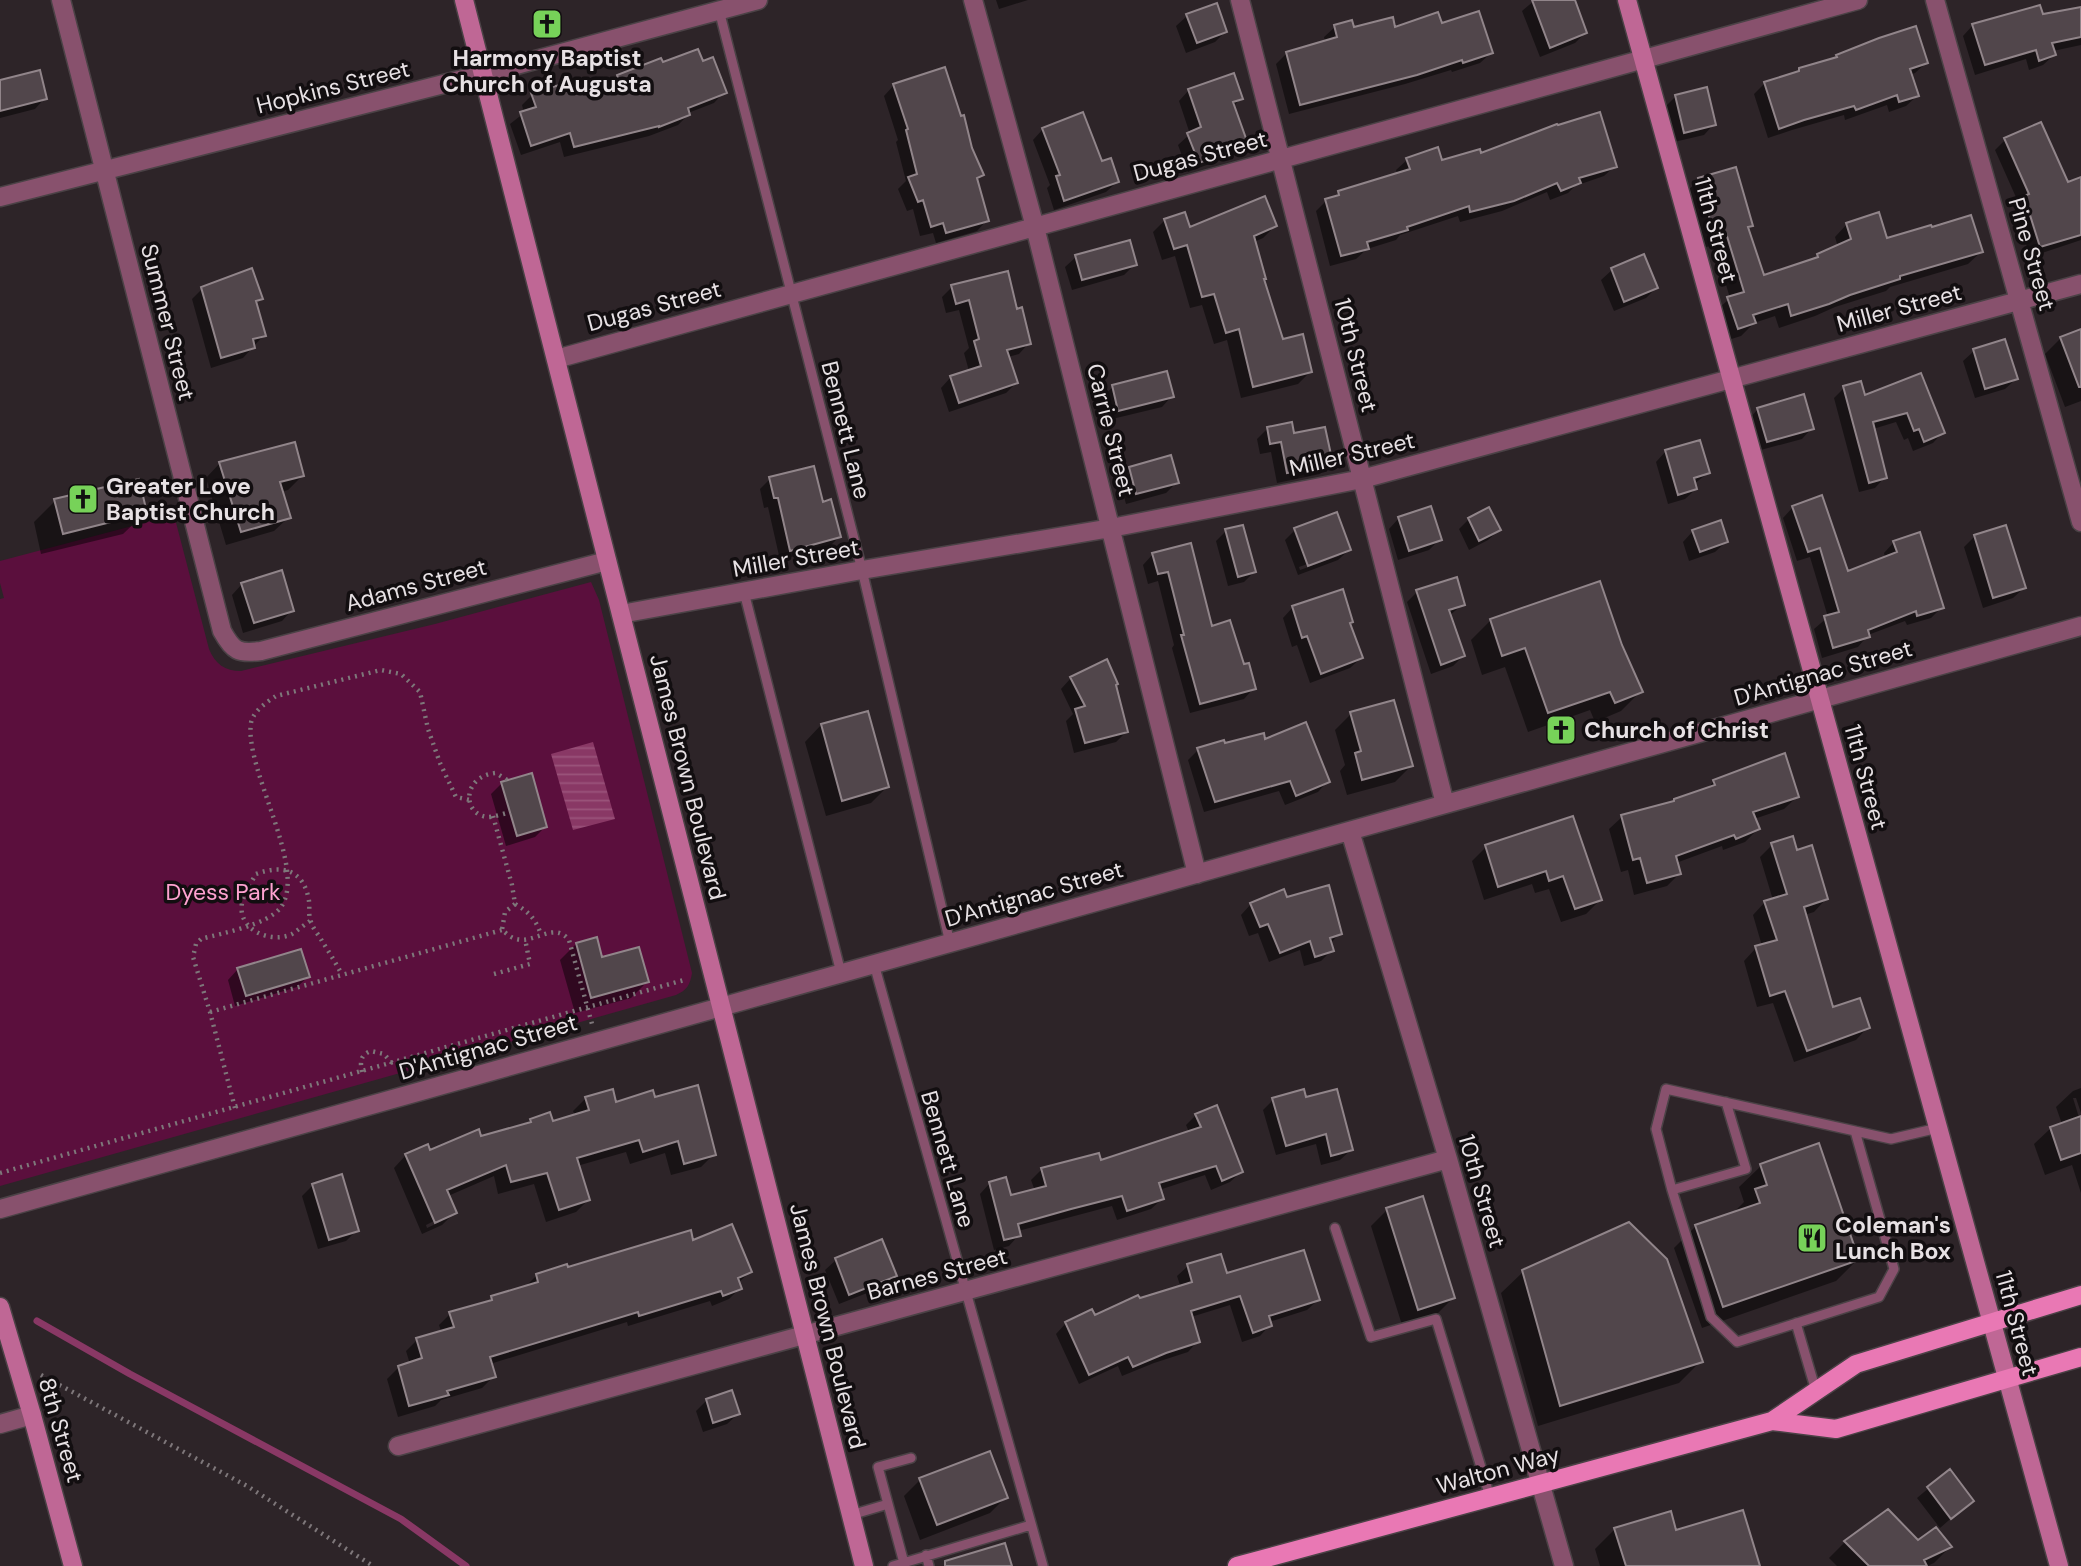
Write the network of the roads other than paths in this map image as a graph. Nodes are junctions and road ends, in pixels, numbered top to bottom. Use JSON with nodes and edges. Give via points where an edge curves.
{"nodes":[{"id":1,"x":61,"y":0,"type":"edge"},
{"id":2,"x":464,"y":0,"type":"edge"},
{"id":3,"x":758,"y":0,"type":"edge"},
{"id":4,"x":973,"y":0,"type":"edge"},
{"id":5,"x":1240,"y":0,"type":"edge"},
{"id":6,"x":1627,"y":0,"type":"edge"},
{"id":7,"x":1858,"y":0,"type":"edge"},
{"id":8,"x":1936,"y":0,"type":"edge"},
{"id":9,"x":719,"y":10,"type":"junction"},
{"id":10,"x":1643,"y":59,"type":"junction"},
{"id":11,"x":483,"y":74,"type":"junction"},
{"id":12,"x":1280,"y":159,"type":"junction"},
{"id":13,"x":104,"y":170,"type":"junction"},
{"id":14,"x":0,"y":197,"type":"edge"},
{"id":15,"x":1035,"y":227,"type":"junction"},
{"id":16,"x":2081,"y":284,"type":"edge"},
{"id":17,"x":792,"y":294,"type":"junction"},
{"id":18,"x":2019,"y":301,"type":"junction"},
{"id":19,"x":556,"y":359,"type":"junction"},
{"id":20,"x":1731,"y":379,"type":"junction"},
{"id":21,"x":1362,"y":479,"type":"junction"},
{"id":22,"x":2081,"y":522,"type":"edge"},
{"id":23,"x":1111,"y":528,"type":"junction"},
{"id":24,"x":607,"y":561,"type":"junction"},
{"id":25,"x":862,"y":570,"type":"junction"},
{"id":26,"x":744,"y":592,"type":"junction"},
{"id":27,"x":621,"y":614,"type":"junction"},
{"id":28,"x":2081,"y":626,"type":"edge"},
{"id":29,"x":237,"y":651,"type":"joint"},
{"id":30,"x":1820,"y":699,"type":"junction"},
{"id":31,"x":1445,"y":804,"type":"junction"},
{"id":32,"x":1350,"y":831,"type":"junction"},
{"id":33,"x":1197,"y":874,"type":"junction"},
{"id":34,"x":950,"y":943,"type":"junction"},
{"id":35,"x":874,"y":964,"type":"junction"},
{"id":36,"x":841,"y":973,"type":"junction"},
{"id":37,"x":721,"y":1007,"type":"junction"},
{"id":38,"x":1726,"y":1102,"type":"junction"},
{"id":39,"x":1938,"y":1128,"type":"junction"},
{"id":40,"x":1855,"y":1131,"type":"junction"},
{"id":41,"x":1448,"y":1159,"type":"junction"},
{"id":42,"x":1672,"y":1190,"type":"junction"},
{"id":43,"x":0,"y":1209,"type":"edge"},
{"id":44,"x":1335,"y":1228,"type":"dead end"},
{"id":45,"x":965,"y":1291,"type":"junction"},
{"id":46,"x":2081,"y":1295,"type":"edge"},
{"id":47,"x":0,"y":1307,"type":"edge"},
{"id":48,"x":1992,"y":1322,"type":"junction"},
{"id":49,"x":1796,"y":1323,"type":"junction"},
{"id":50,"x":805,"y":1335,"type":"junction"},
{"id":51,"x":2081,"y":1357,"type":"edge"},
{"id":52,"x":2007,"y":1380,"type":"junction"},
{"id":53,"x":1816,"y":1391,"type":"junction"},
{"id":54,"x":32,"y":1415,"type":"junction"},
{"id":55,"x":1772,"y":1421,"type":"junction"},
{"id":56,"x":0,"y":1424,"type":"edge"},
{"id":57,"x":398,"y":1446,"type":"dead end"},
{"id":58,"x":911,"y":1458,"type":"dead end"},
{"id":59,"x":1541,"y":1483,"type":"junction"},
{"id":60,"x":1490,"y":1497,"type":"junction"},
{"id":61,"x":888,"y":1504,"type":"junction"},
{"id":62,"x":851,"y":1515,"type":"junction"},
{"id":63,"x":1031,"y":1525,"type":"junction"},
{"id":64,"x":970,"y":1542,"type":"junction"},
{"id":65,"x":973,"y":1553,"type":"dead end"},
{"id":66,"x":926,"y":1555,"type":"junction"},
{"id":67,"x":904,"y":1563,"type":"junction"},
{"id":68,"x":73,"y":1566,"type":"edge"},
{"id":69,"x":864,"y":1566,"type":"edge"},
{"id":70,"x":893,"y":1566,"type":"edge"},
{"id":71,"x":929,"y":1566,"type":"edge"},
{"id":72,"x":1043,"y":1566,"type":"edge"},
{"id":73,"x":1237,"y":1566,"type":"edge"},
{"id":74,"x":1564,"y":1566,"type":"edge"},
{"id":75,"x":2059,"y":1566,"type":"edge"}],
"edges":[{"from":1,"to":13,"type":"street","name":"Summer Street"},
{"from":2,"to":11,"type":"street","name":"James Brown Boulevard"},
{"from":3,"to":9,"type":"street","name":"Hopkins Street"},
{"from":4,"to":15,"type":"street","name":"Carrie Street"},
{"from":5,"to":12,"type":"street","name":"10th Street"},
{"from":6,"to":10,"type":"street","name":"11th Street"},
{"from":7,"to":10,"type":"street","name":"Dugas Street"},
{"from":8,"to":18,"type":"street","name":"Pine Street"},
{"from":9,"to":11,"type":"street","name":"Hopkins Street"},
{"from":9,"to":17,"type":"lane","name":"Bennett Lane"},
{"from":10,"to":12,"type":"street","name":"Dugas Street"},
{"from":10,"to":20,"type":"street","name":"11th Street"},
{"from":11,"to":13,"type":"street","name":"Hopkins Street"},
{"from":11,"to":19,"type":"street","name":"James Brown Boulevard"},
{"from":12,"to":15,"type":"street","name":"Dugas Street"},
{"from":12,"to":21,"type":"street","name":"10th Street"},
{"from":13,"to":14,"type":"street","name":"Hopkins Street"},
{"from":13,"to":29,"type":"street","name":"Summer Street","via":[[222,631]]},
{"from":15,"to":17,"type":"street","name":"Dugas Street"},
{"from":15,"to":23,"type":"street","name":"Carrie Street"},
{"from":16,"to":18,"type":"street","name":"Miller Street"},
{"from":17,"to":19,"type":"street","name":"Dugas Street"},
{"from":17,"to":25,"type":"lane","name":"Bennett Lane"},
{"from":18,"to":20,"type":"street","name":"Miller Street"},
{"from":18,"to":22,"type":"street","name":"Pine Street"},
{"from":19,"to":24,"type":"street","name":"James Brown Boulevard"},
{"from":20,"to":21,"type":"street","name":"Miller Street"},
{"from":20,"to":30,"type":"street","name":"11th Street"},
{"from":21,"to":23,"type":"street","name":"Miller Street"},
{"from":21,"to":31,"type":"street","name":"10th Street"},
{"from":23,"to":25,"type":"street","name":"Miller Street"},
{"from":23,"to":33,"type":"street","name":"Carrie Street"},
{"from":24,"to":27,"type":"street","name":"James Brown Boulevard"},
{"from":24,"to":29,"type":"street","name":"Adams Street","via":[[261,651]]},
{"from":25,"to":26,"type":"street","name":"Miller Street"},
{"from":25,"to":34,"type":"lane","name":"Bennett Lane"},
{"from":26,"to":27,"type":"street","name":"Miller Street"},
{"from":26,"to":36,"type":"lane"},
{"from":27,"to":37,"type":"street","name":"James Brown Boulevard"},
{"from":28,"to":30,"type":"street","name":"D'Antignac Street"},
{"from":30,"to":31,"type":"street","name":"D'Antignac Street"},
{"from":30,"to":39,"type":"street","name":"11th Street"},
{"from":31,"to":32,"type":"street","name":"D'Antignac Street"},
{"from":32,"to":33,"type":"street","name":"D'Antignac Street"},
{"from":32,"to":41,"type":"street","name":"10th Street"},
{"from":33,"to":34,"type":"street","name":"D'Antignac Street"},
{"from":34,"to":35,"type":"street","name":"D'Antignac Street"},
{"from":35,"to":36,"type":"street","name":"D'Antignac Street"},
{"from":35,"to":45,"type":"lane","name":"Bennett Lane"},
{"from":36,"to":37,"type":"street","name":"D'Antignac Street"},
{"from":37,"to":43,"type":"street","name":"D'Antignac Street"},
{"from":37,"to":50,"type":"street","name":"James Brown Boulevard"},
{"from":38,"to":40,"type":"lane"},
{"from":38,"to":42,"type":"lane","via":[[1746,1168]]},
{"from":38,"to":42,"type":"lane","via":[[1666,1089],[1656,1129]]},
{"from":39,"to":40,"type":"lane","via":[[1891,1139]]},
{"from":39,"to":48,"type":"street","name":"11th Street"},
{"from":40,"to":49,"type":"lane","via":[[1894,1269],[1879,1297]]},
{"from":41,"to":45,"type":"street","name":"Barnes Street"},
{"from":41,"to":59,"type":"street","name":"10th Street"},
{"from":42,"to":49,"type":"lane","via":[[1711,1317],[1737,1342]]},
{"from":44,"to":60,"type":"lane","via":[[1371,1337],[1436,1319]]},
{"from":45,"to":50,"type":"street","name":"Barnes Street"},
{"from":45,"to":63,"type":"lane","name":"Bennett Lane"},
{"from":46,"to":48,"type":"main road","name":"Walton Way"},
{"from":47,"to":54,"type":"street","name":"8th Street"},
{"from":48,"to":52,"type":"street","name":"11th Street"},
{"from":48,"to":53,"type":"main road","name":"Walton Way","via":[[1856,1364]]},
{"from":49,"to":53,"type":"lane"},
{"from":50,"to":57,"type":"street","name":"Barnes Street"},
{"from":50,"to":62,"type":"street","name":"James Brown Boulevard"},
{"from":51,"to":52,"type":"main road","name":"Walton Way"},
{"from":52,"to":55,"type":"main road","name":"Walton Way","via":[[1836,1429]]},
{"from":52,"to":75,"type":"street","name":"11th Street"},
{"from":53,"to":55,"type":"main road","name":"Walton Way"},
{"from":54,"to":56,"type":"street"},
{"from":54,"to":68,"type":"street","name":"8th Street"},
{"from":55,"to":59,"type":"main road","name":"Walton Way"},
{"from":58,"to":61,"type":"lane","via":[[878,1467]]},
{"from":59,"to":60,"type":"main road","name":"Walton Way"},
{"from":59,"to":74,"type":"street","name":"10th Street"},
{"from":60,"to":73,"type":"main road","name":"Walton Way"},
{"from":61,"to":62,"type":"lane"},
{"from":61,"to":67,"type":"lane"},
{"from":62,"to":69,"type":"street","name":"James Brown Boulevard"},
{"from":63,"to":64,"type":"lane"},
{"from":63,"to":72,"type":"lane","name":"Bennett Lane"},
{"from":64,"to":65,"type":"lane"},
{"from":64,"to":66,"type":"lane"},
{"from":66,"to":67,"type":"lane"},
{"from":66,"to":71,"type":"lane"},
{"from":67,"to":70,"type":"lane"}]}
